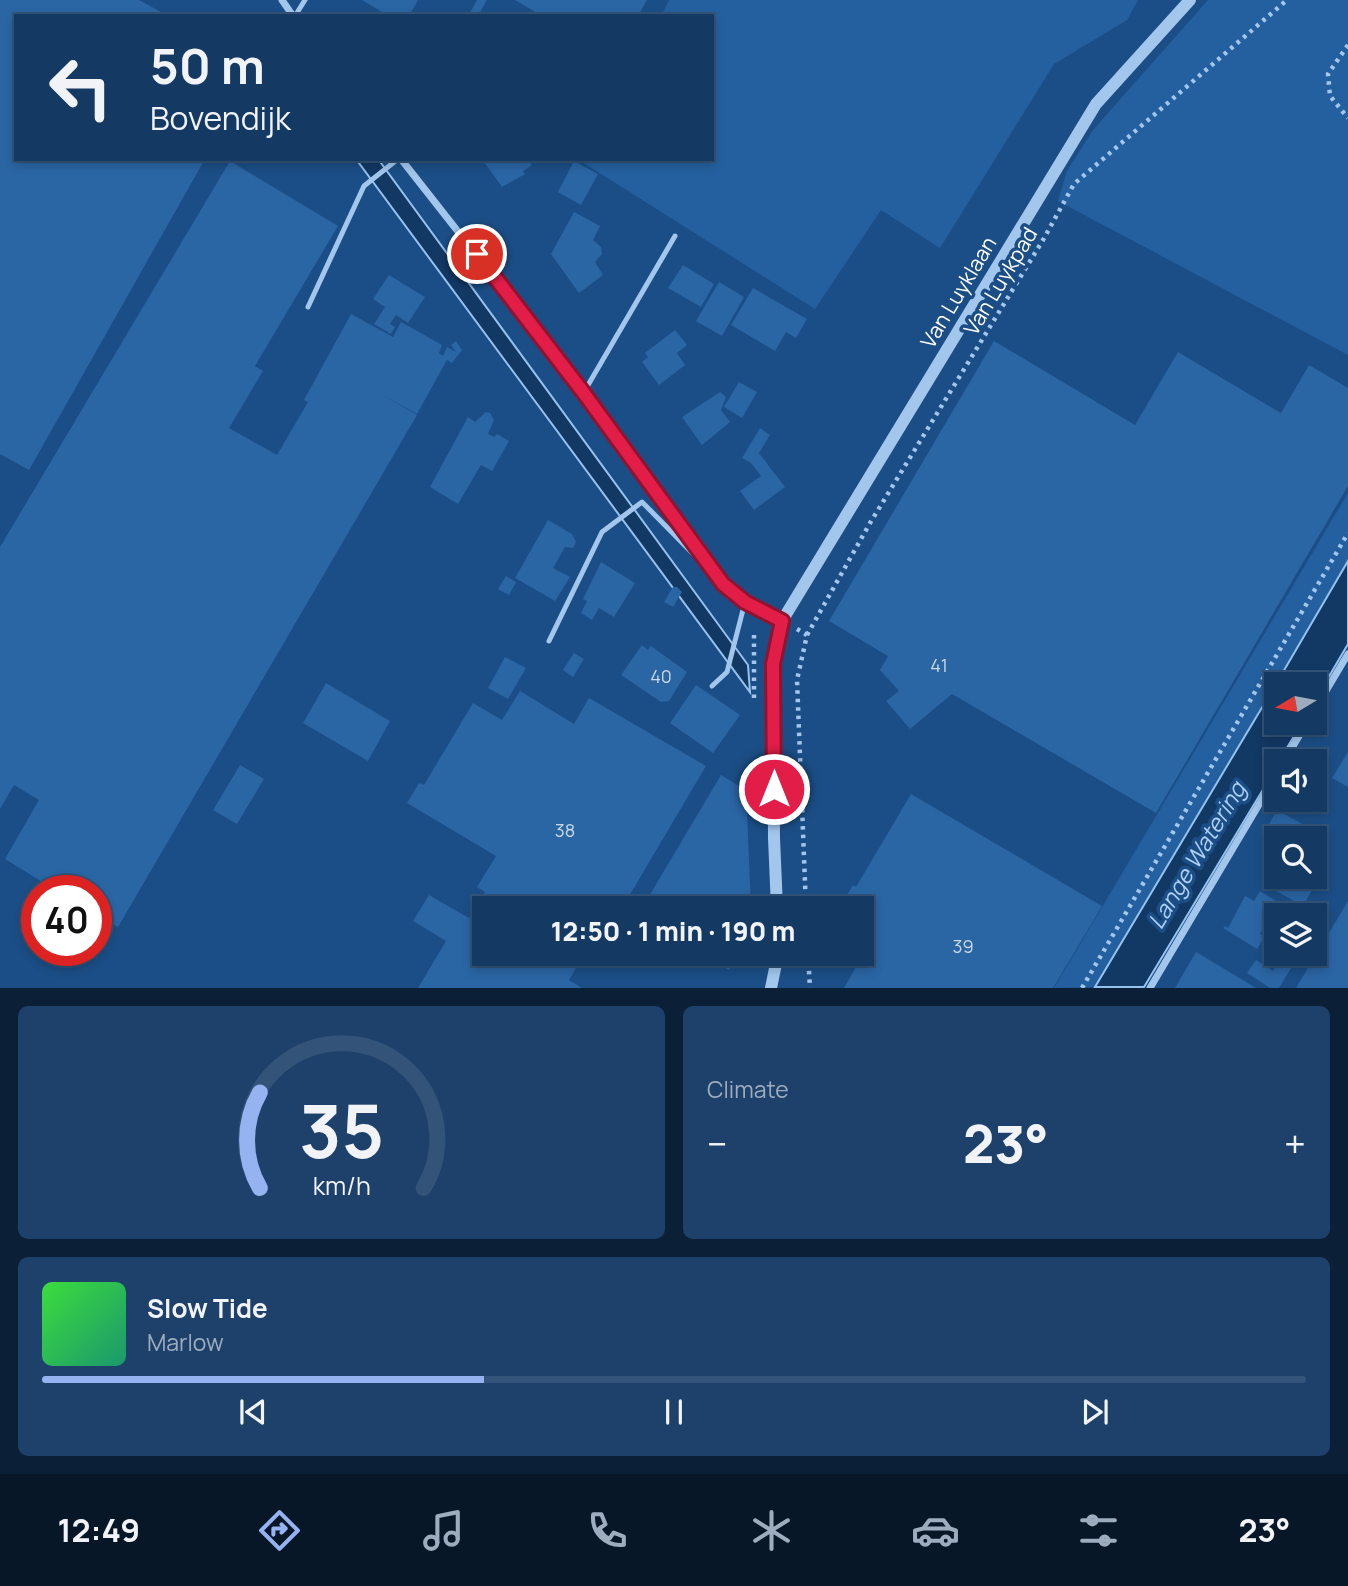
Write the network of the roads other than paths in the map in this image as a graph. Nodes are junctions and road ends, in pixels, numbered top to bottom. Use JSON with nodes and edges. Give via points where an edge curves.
{"nodes":[{"id":1,"x":1190,"y":0,"type":"edge"},
{"id":2,"x":396,"y":161,"type":"edge"},
{"id":3,"x":402,"y":161,"type":"edge"},
{"id":4,"x":676,"y":236,"type":"dead end"},
{"id":5,"x":308,"y":307,"type":"dead end"},
{"id":6,"x":583,"y":392,"type":"junction"},
{"id":7,"x":723,"y":584,"type":"junction"},
{"id":8,"x":745,"y":602,"type":"junction"},
{"id":9,"x":782,"y":621,"type":"junction"},
{"id":10,"x":549,"y":641,"type":"dead end"},
{"id":11,"x":1348,"y":654,"type":"edge"},
{"id":12,"x":712,"y":686,"type":"dead end"},
{"id":13,"x":1327,"y":689,"type":"edge"},
{"id":14,"x":1264,"y":796,"type":"edge"},
{"id":15,"x":777,"y":896,"type":"edge"},
{"id":16,"x":776,"y":966,"type":"edge"},
{"id":17,"x":771,"y":988,"type":"edge"},
{"id":18,"x":1150,"y":988,"type":"edge"}],
"edges":[{"from":1,"to":9,"type":"street","name":"Van Luyklaan","via":[[1096,104]]},
{"from":2,"to":5,"type":"lane","via":[[364,186]]},
{"from":3,"to":6,"type":"street"},
{"from":4,"to":6,"type":"lane"},
{"from":6,"to":7,"type":"street"},
{"from":7,"to":8,"type":"street"},
{"from":7,"to":10,"type":"lane","via":[[642,502],[602,531]]},
{"from":8,"to":9,"type":"street"},
{"from":8,"to":12,"type":"lane","via":[[727,671]]},
{"from":9,"to":15,"type":"street","name":"Van Luyklaan","via":[[773,664]]},
{"from":11,"to":13,"type":"street"},
{"from":14,"to":18,"type":"street"},
{"from":16,"to":17,"type":"street"}]}
